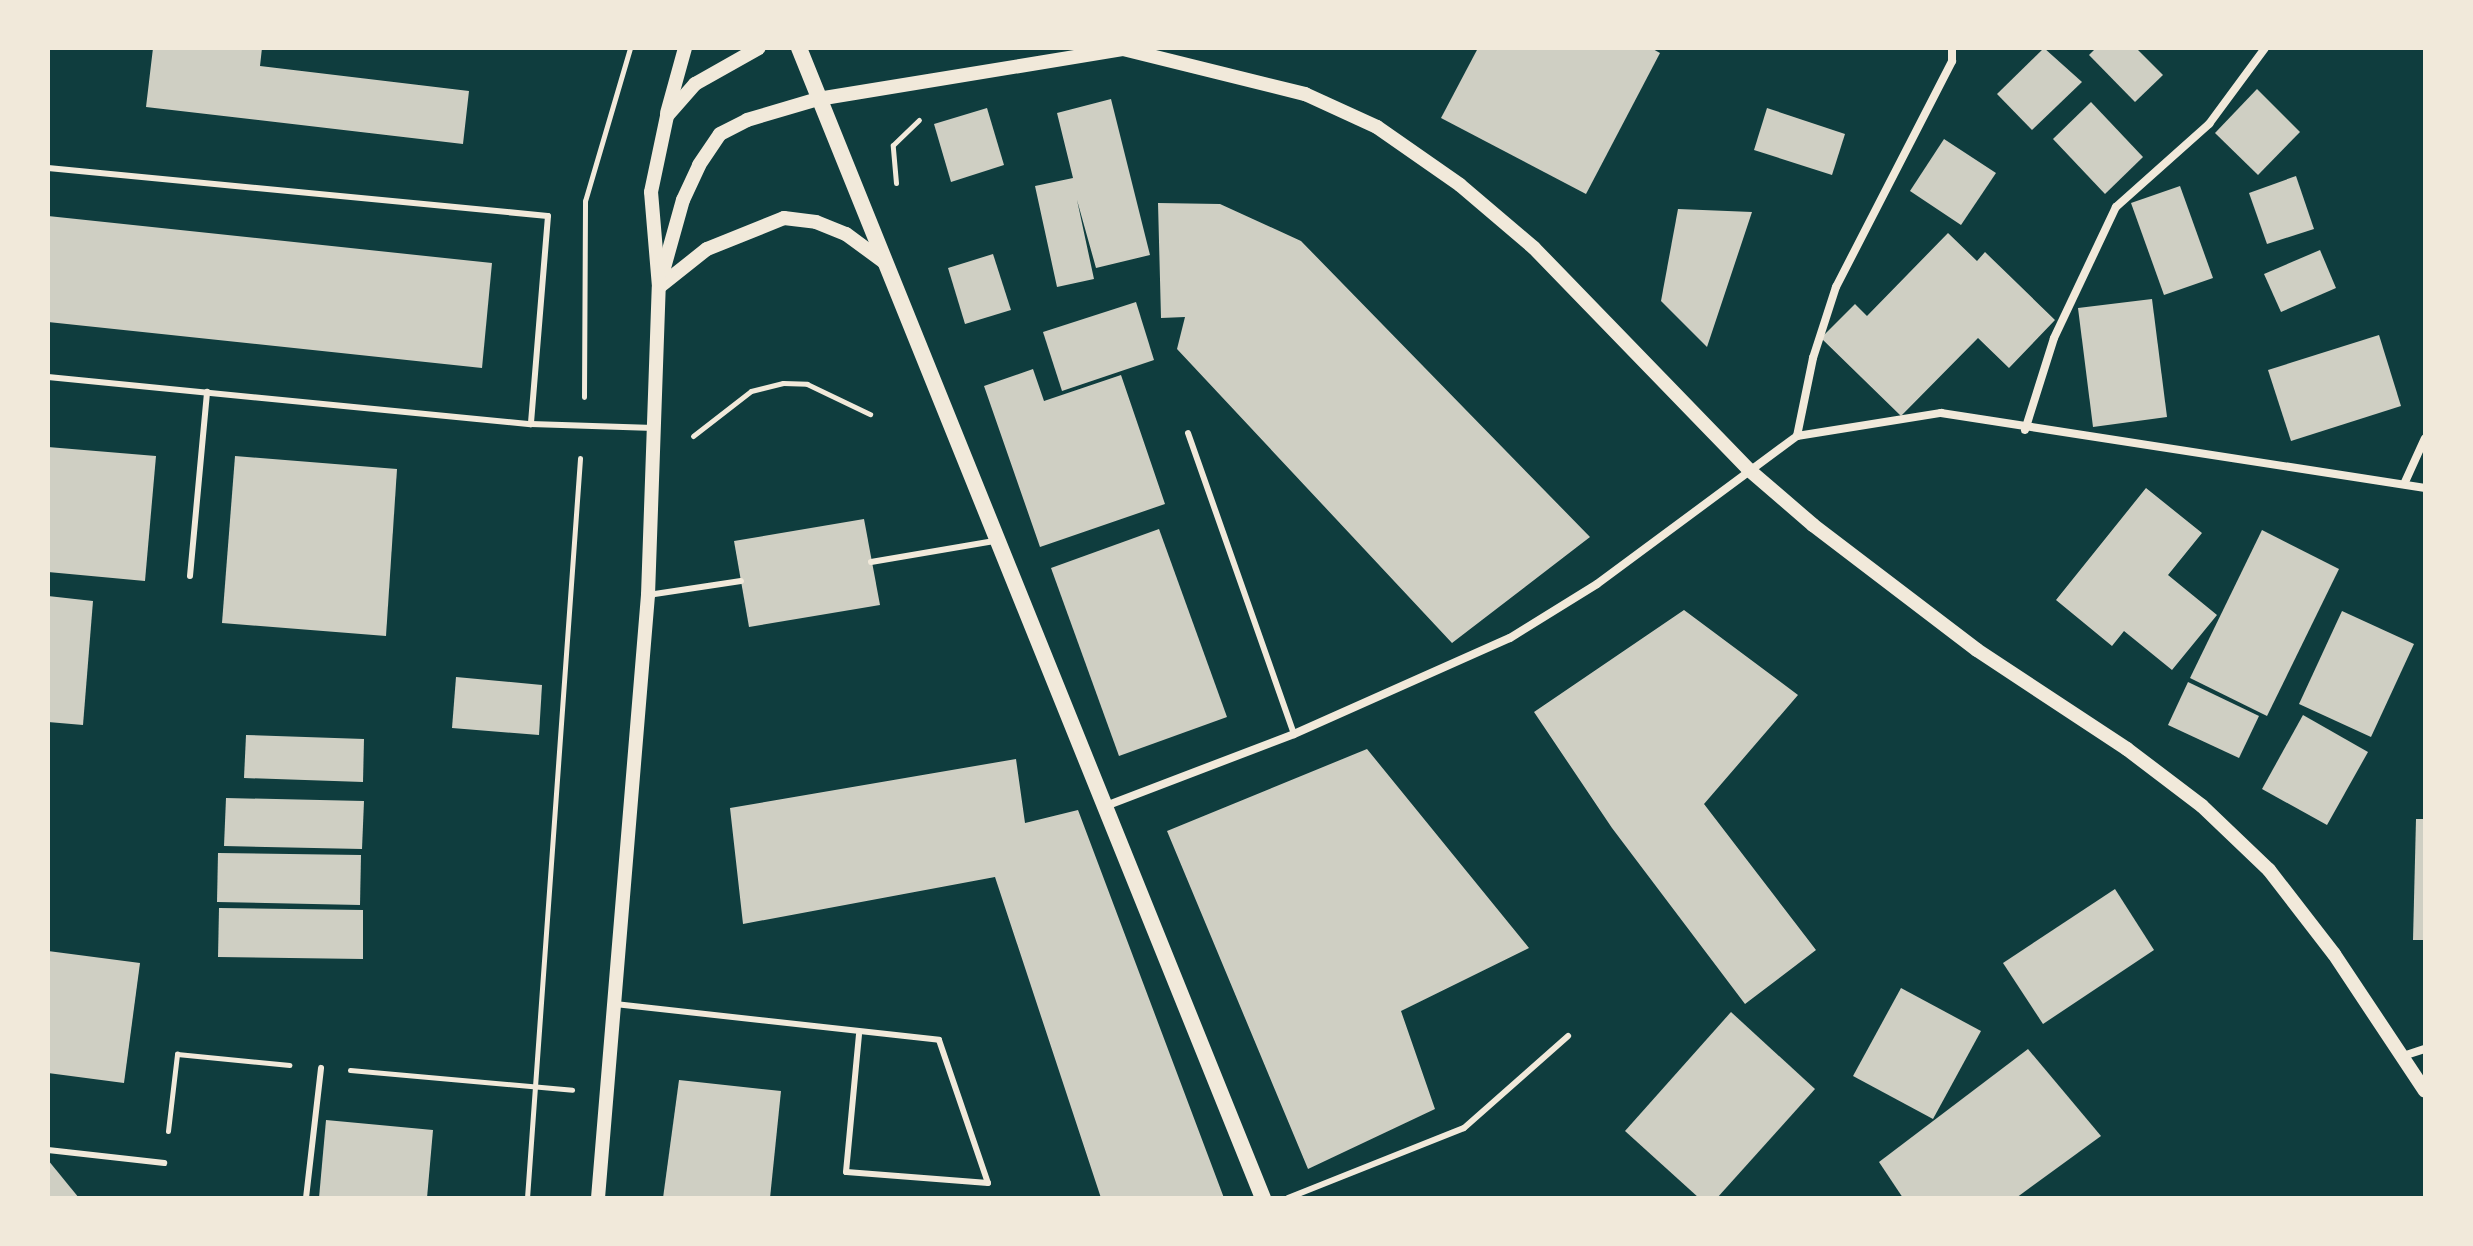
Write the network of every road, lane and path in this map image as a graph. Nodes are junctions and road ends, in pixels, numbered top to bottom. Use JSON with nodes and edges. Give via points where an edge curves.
{"nodes":[{"id":1,"x":630,"y":48,"type":"edge"},
{"id":2,"x":685,"y":48,"type":"edge"},
{"id":3,"x":759,"y":48,"type":"edge"},
{"id":4,"x":799,"y":48,"type":"edge"},
{"id":5,"x":1952,"y":48,"type":"edge"},
{"id":6,"x":2265,"y":48,"type":"edge"},
{"id":7,"x":1121,"y":49,"type":"edge"},
{"id":8,"x":818,"y":99,"type":"junction"},
{"id":9,"x":667,"y":116,"type":"junction"},
{"id":10,"x":48,"y":168,"type":"edge"},
{"id":11,"x":884,"y":262,"type":"junction"},
{"id":12,"x":659,"y":287,"type":"junction"},
{"id":13,"x":48,"y":377,"type":"edge"},
{"id":14,"x":207,"y":392,"type":"junction"},
{"id":15,"x":870,"y":414,"type":"dead end"},
{"id":16,"x":531,"y":424,"type":"junction"},
{"id":17,"x":582,"y":426,"type":"junction"},
{"id":18,"x":654,"y":428,"type":"junction"},
{"id":19,"x":2025,"y":430,"type":"junction"},
{"id":20,"x":1188,"y":433,"type":"dead end"},
{"id":21,"x":693,"y":436,"type":"dead end"},
{"id":22,"x":1797,"y":436,"type":"junction"},
{"id":23,"x":2425,"y":438,"type":"edge"},
{"id":24,"x":1748,"y":469,"type":"junction"},
{"id":25,"x":2405,"y":482,"type":"junction"},
{"id":26,"x":2425,"y":488,"type":"edge"},
{"id":27,"x":995,"y":541,"type":"junction"},
{"id":28,"x":871,"y":562,"type":"dead end"},
{"id":29,"x":190,"y":576,"type":"dead end"},
{"id":30,"x":741,"y":581,"type":"dead end"},
{"id":31,"x":648,"y":595,"type":"junction"},
{"id":32,"x":1294,"y":734,"type":"junction"},
{"id":33,"x":1102,"y":807,"type":"junction"},
{"id":34,"x":615,"y":1004,"type":"junction"},
{"id":35,"x":859,"y":1035,"type":"junction"},
{"id":36,"x":1568,"y":1036,"type":"dead end"},
{"id":37,"x":2425,"y":1049,"type":"edge"},
{"id":38,"x":2403,"y":1056,"type":"junction"},
{"id":39,"x":321,"y":1068,"type":"dead end"},
{"id":40,"x":2425,"y":1091,"type":"edge"},
{"id":41,"x":48,"y":1150,"type":"edge"},
{"id":42,"x":164,"y":1163,"type":"dead end"},
{"id":43,"x":306,"y":1198,"type":"edge"},
{"id":44,"x":527,"y":1198,"type":"edge"},
{"id":45,"x":598,"y":1198,"type":"edge"},
{"id":46,"x":1263,"y":1198,"type":"edge"},
{"id":47,"x":1288,"y":1198,"type":"edge"}],
"edges":[{"from":1,"to":17,"type":"path","via":[[585,201]]},
{"from":2,"to":9,"type":"street"},
{"from":3,"to":9,"type":"street","via":[[695,84]]},
{"from":4,"to":8,"type":"main road"},
{"from":5,"to":22,"type":"street","via":[[1952,61],[1836,287],[1813,358]]},
{"from":6,"to":19,"type":"street","via":[[2209,124],[2116,207],[2054,338]]},
{"from":7,"to":8,"type":"street"},
{"from":7,"to":24,"type":"street","via":[[1305,94],[1377,127],[1460,185],[1534,248]]},
{"from":8,"to":11,"type":"main road"},
{"from":8,"to":12,"type":"street","via":[[747,120],[720,134],[683,200]]},
{"from":9,"to":12,"type":"street","via":[[651,192]]},
{"from":10,"to":16,"type":"lane","via":[[548,216]]},
{"from":11,"to":12,"type":"street","via":[[846,234],[816,222],[784,218],[707,249]]},
{"from":11,"to":27,"type":"main road"},
{"from":12,"to":18,"type":"street"},
{"from":13,"to":14,"type":"lane"},
{"from":14,"to":16,"type":"lane"},
{"from":14,"to":29,"type":"lane"},
{"from":15,"to":21,"type":"path","via":[[807,384],[783,383],[751,391]]},
{"from":16,"to":17,"type":"lane"},
{"from":17,"to":18,"type":"lane"},
{"from":17,"to":44,"type":"path"},
{"from":18,"to":31,"type":"street"},
{"from":19,"to":22,"type":"street","via":[[1941,413]]},
{"from":19,"to":25,"type":"street"},
{"from":20,"to":32,"type":"lane"},
{"from":22,"to":24,"type":"street"},
{"from":23,"to":25,"type":"street"},
{"from":24,"to":32,"type":"street","via":[[1609,576],[1510,638]]},
{"from":24,"to":38,"type":"street","via":[[1977,650],[2127,749],[2202,806],[2269,870]]},
{"from":25,"to":26,"type":"street"},
{"from":27,"to":28,"type":"lane"},
{"from":27,"to":33,"type":"main road"},
{"from":30,"to":31,"type":"lane"},
{"from":31,"to":34,"type":"street"},
{"from":32,"to":33,"type":"street"},
{"from":33,"to":46,"type":"main road"},
{"from":34,"to":35,"type":"lane"},
{"from":34,"to":45,"type":"street"},
{"from":35,"to":35,"type":"lane","via":[[939,1040],[988,1183],[846,1172]]},
{"from":36,"to":47,"type":"lane","via":[[1464,1128]]},
{"from":37,"to":38,"type":"street"},
{"from":38,"to":40,"type":"street"},
{"from":39,"to":43,"type":"lane"},
{"from":41,"to":42,"type":"lane"}]}
